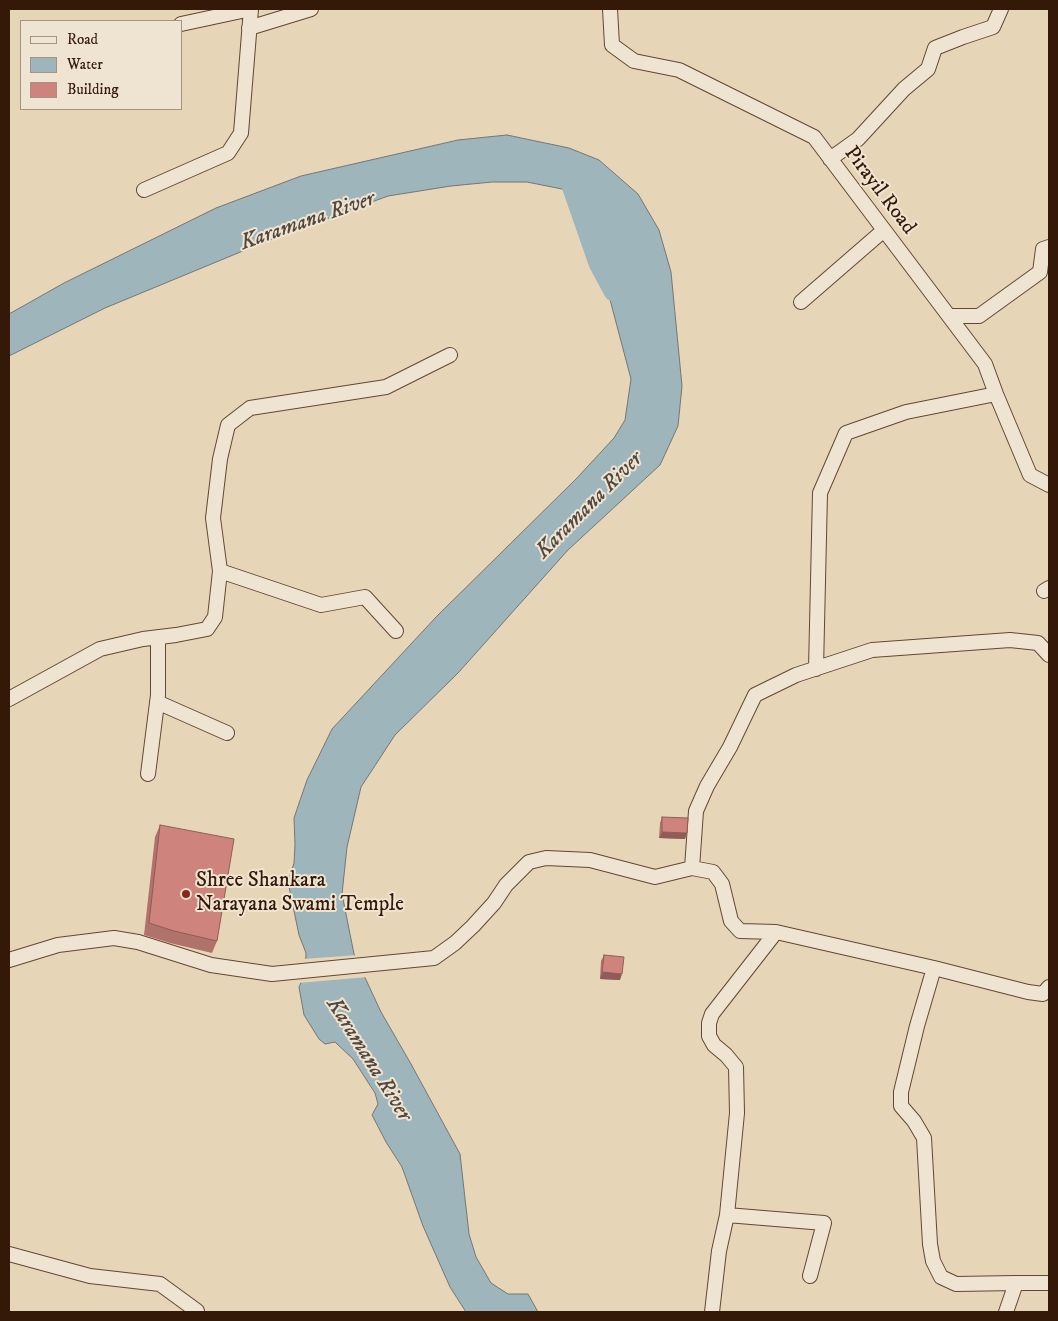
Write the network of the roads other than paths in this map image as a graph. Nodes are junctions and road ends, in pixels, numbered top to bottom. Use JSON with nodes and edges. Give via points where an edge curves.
{"nodes":[{"id":1,"x":251,"y":9,"type":"edge"},
{"id":2,"x":311,"y":9,"type":"edge"},
{"id":3,"x":610,"y":9,"type":"edge"},
{"id":4,"x":1001,"y":9,"type":"edge"},
{"id":5,"x":182,"y":24,"type":"edge"},
{"id":6,"x":249,"y":28,"type":"junction"},
{"id":7,"x":830,"y":159,"type":"junction"},
{"id":8,"x":144,"y":190,"type":"dead end"},
{"id":9,"x":884,"y":230,"type":"junction"},
{"id":10,"x":1049,"y":246,"type":"edge"},
{"id":11,"x":801,"y":302,"type":"dead end"},
{"id":12,"x":949,"y":316,"type":"junction"},
{"id":13,"x":450,"y":355,"type":"dead end"},
{"id":14,"x":996,"y":394,"type":"junction"},
{"id":15,"x":1049,"y":486,"type":"edge"},
{"id":16,"x":220,"y":571,"type":"junction"},
{"id":17,"x":396,"y":631,"type":"dead end"},
{"id":18,"x":158,"y":637,"type":"junction"},
{"id":19,"x":1049,"y":655,"type":"edge"},
{"id":20,"x":816,"y":669,"type":"junction"},
{"id":21,"x":9,"y":699,"type":"edge"},
{"id":22,"x":157,"y":702,"type":"junction"},
{"id":23,"x":226,"y":733,"type":"dead end"},
{"id":24,"x":148,"y":774,"type":"dead end"},
{"id":25,"x":692,"y":868,"type":"junction"},
{"id":26,"x":776,"y":932,"type":"junction"},
{"id":27,"x":9,"y":960,"type":"edge"},
{"id":28,"x":934,"y":968,"type":"junction"},
{"id":29,"x":1047,"y":994,"type":"edge"},
{"id":30,"x":727,"y":1215,"type":"junction"},
{"id":31,"x":9,"y":1254,"type":"edge"},
{"id":32,"x":810,"y":1276,"type":"dead end"},
{"id":33,"x":1016,"y":1283,"type":"junction"},
{"id":34,"x":1049,"y":1283,"type":"edge"},
{"id":35,"x":196,"y":1310,"type":"dead end"},
{"id":36,"x":712,"y":1312,"type":"edge"},
{"id":37,"x":1006,"y":1312,"type":"edge"}],
"edges":[{"from":1,"to":5,"type":"street"},
{"from":1,"to":6,"type":"street"},
{"from":2,"to":6,"type":"street"},
{"from":3,"to":7,"type":"street","name":"Pirayil Road","via":[[612,46],[634,61],[679,70],[814,137]]},
{"from":4,"to":7,"type":"street","via":[[993,27],[935,48],[928,69],[904,89],[858,139]]},
{"from":6,"to":8,"type":"street","via":[[241,133],[228,153]]},
{"from":7,"to":9,"type":"street","name":"Pirayil Road"},
{"from":9,"to":11,"type":"street"},
{"from":9,"to":12,"type":"street","name":"Pirayil Road"},
{"from":10,"to":12,"type":"street","via":[[1043,248],[1040,272],[979,316]]},
{"from":12,"to":14,"type":"street","name":"Pirayil Road","via":[[985,364]]},
{"from":13,"to":16,"type":"street","via":[[386,388],[250,408],[228,425],[213,518]]},
{"from":14,"to":15,"type":"street","name":"Pirayil Road","via":[[1030,474]]},
{"from":14,"to":20,"type":"street","via":[[906,412],[846,433],[820,493]]},
{"from":16,"to":17,"type":"street","via":[[321,606],[365,597]]},
{"from":16,"to":18,"type":"street","via":[[215,616],[207,629]]},
{"from":18,"to":21,"type":"street","via":[[100,649]]},
{"from":18,"to":22,"type":"street"},
{"from":19,"to":20,"type":"street","via":[[1038,643],[1010,640],[872,650]]},
{"from":20,"to":25,"type":"street","via":[[755,695],[696,811]]},
{"from":22,"to":23,"type":"street"},
{"from":22,"to":24,"type":"street"},
{"from":25,"to":26,"type":"street","via":[[713,872],[722,884],[731,921],[740,931]]},
{"from":25,"to":27,"type":"street","via":[[655,877],[590,860],[546,858],[529,862],[506,884],[473,926],[434,958],[272,974],[210,965],[138,942],[114,938],[58,945]]},
{"from":26,"to":28,"type":"street"},
{"from":26,"to":30,"type":"street","via":[[712,1014],[710,1022],[709,1036],[714,1045],[736,1067],[737,1113]]},
{"from":28,"to":29,"type":"street"},
{"from":28,"to":33,"type":"street","via":[[901,1092],[901,1106],[924,1138],[933,1261],[940,1277],[956,1284]]},
{"from":30,"to":32,"type":"street","via":[[824,1223]]},
{"from":30,"to":36,"type":"street"},
{"from":31,"to":35,"type":"street","via":[[90,1276],[160,1284]]},
{"from":33,"to":34,"type":"street"},
{"from":33,"to":37,"type":"street"}]}
